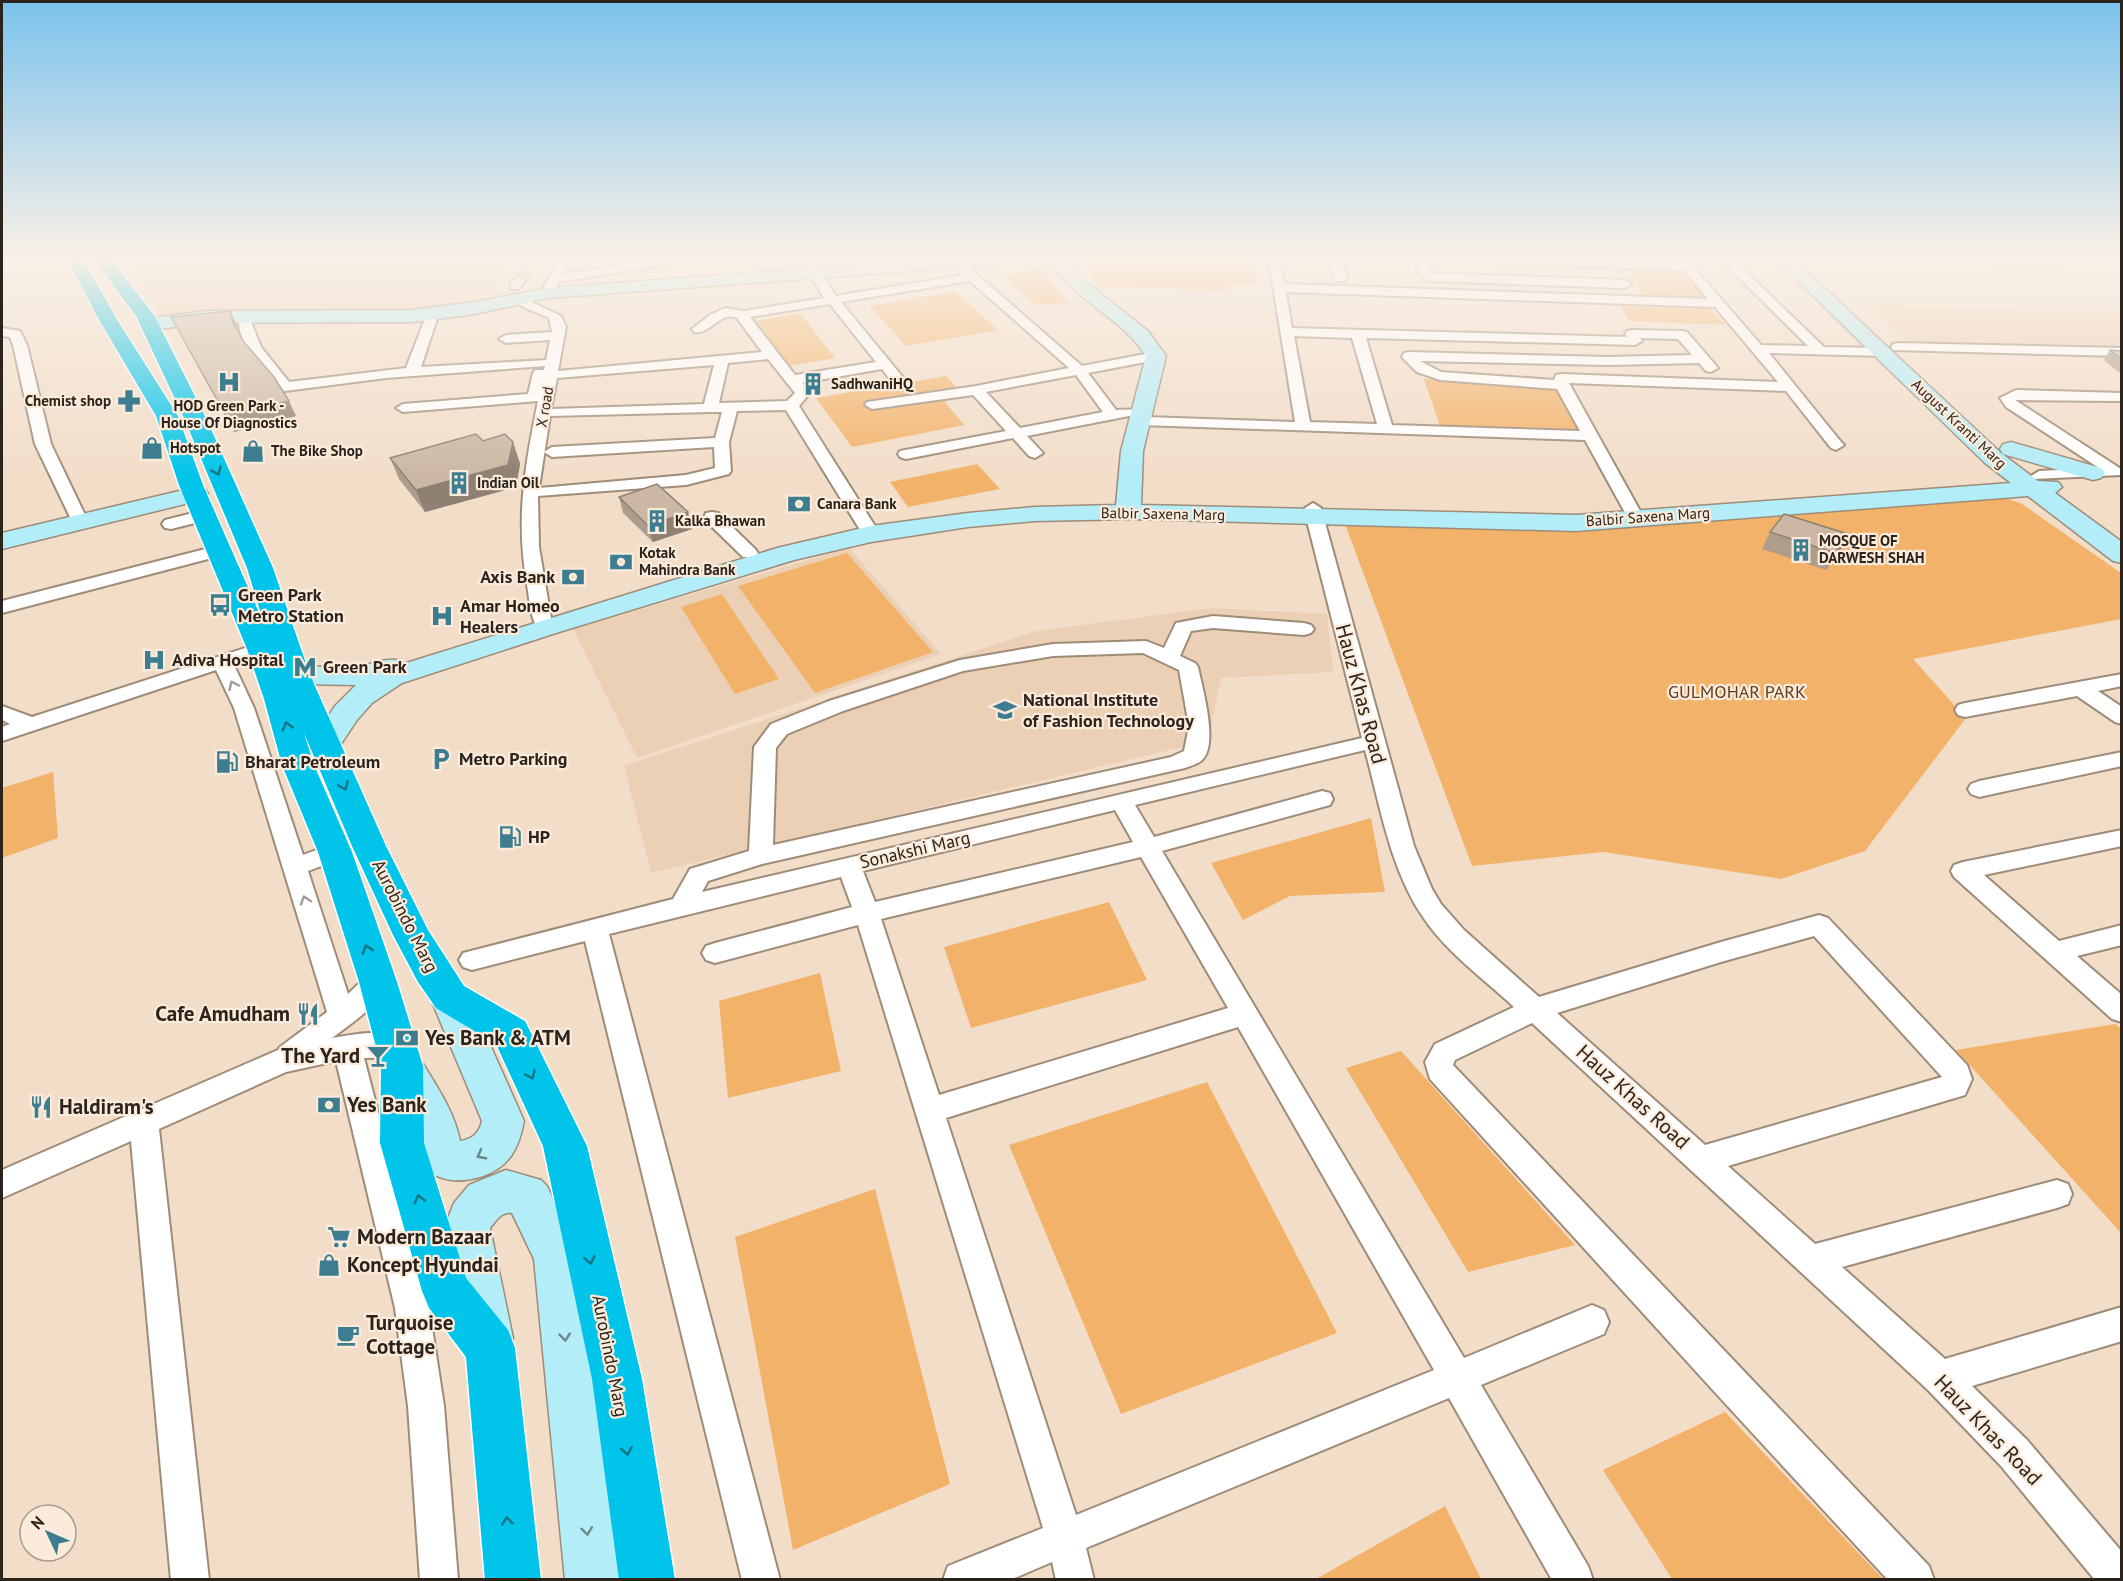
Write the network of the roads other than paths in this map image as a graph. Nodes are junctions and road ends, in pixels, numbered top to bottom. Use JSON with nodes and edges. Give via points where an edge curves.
{"nodes":[{"id":1,"x":114,"y":329,"type":"edge"},
{"id":2,"x":152,"y":329,"type":"edge"},
{"id":3,"x":246,"y":329,"type":"edge"},
{"id":4,"x":427,"y":329,"type":"edge"},
{"id":5,"x":550,"y":329,"type":"edge"},
{"id":6,"x":559,"y":329,"type":"edge"},
{"id":7,"x":570,"y":329,"type":"edge"},
{"id":8,"x":752,"y":329,"type":"edge"},
{"id":9,"x":857,"y":329,"type":"edge"},
{"id":10,"x":1032,"y":329,"type":"edge"},
{"id":11,"x":1133,"y":329,"type":"edge"},
{"id":12,"x":1286,"y":329,"type":"edge"},
{"id":13,"x":1629,"y":329,"type":"junction"},
{"id":14,"x":1740,"y":329,"type":"edge"},
{"id":15,"x":1798,"y":329,"type":"edge"},
{"id":16,"x":1865,"y":329,"type":"edge"},
{"id":17,"x":1869,"y":329,"type":"edge"},
{"id":18,"x":2,"y":332,"type":"edge"},
{"id":19,"x":1287,"y":332,"type":"junction"},
{"id":20,"x":1358,"y":334,"type":"junction"},
{"id":21,"x":1398,"y":335,"type":"junction"},
{"id":22,"x":550,"y":336,"type":"junction"},
{"id":23,"x":506,"y":339,"type":"dead end"},
{"id":24,"x":20,"y":345,"type":"junction"},
{"id":25,"x":2,"y":348,"type":"edge"},
{"id":26,"x":1757,"y":348,"type":"junction"},
{"id":27,"x":1820,"y":350,"type":"junction"},
{"id":28,"x":1890,"y":350,"type":"junction"},
{"id":29,"x":2121,"y":352,"type":"edge"},
{"id":30,"x":771,"y":355,"type":"junction"},
{"id":31,"x":1156,"y":356,"type":"junction"},
{"id":32,"x":1409,"y":357,"type":"junction"},
{"id":33,"x":841,"y":358,"type":"dead end"},
{"id":34,"x":1647,"y":359,"type":"junction"},
{"id":35,"x":1704,"y":359,"type":"junction"},
{"id":36,"x":722,"y":360,"type":"junction"},
{"id":37,"x":542,"y":363,"type":"junction"},
{"id":38,"x":883,"y":365,"type":"junction"},
{"id":39,"x":781,"y":368,"type":"junction"},
{"id":40,"x":1079,"y":370,"type":"junction"},
{"id":41,"x":412,"y":372,"type":"junction"},
{"id":42,"x":561,"y":375,"type":"junction"},
{"id":43,"x":792,"y":380,"type":"junction"},
{"id":44,"x":898,"y":380,"type":"dead end"},
{"id":45,"x":1661,"y":382,"type":"junction"},
{"id":46,"x":1724,"y":384,"type":"junction"},
{"id":47,"x":1562,"y":385,"type":"junction"},
{"id":48,"x":1790,"y":387,"type":"junction"},
{"id":49,"x":976,"y":390,"type":"junction"},
{"id":50,"x":2121,"y":398,"type":"edge"},
{"id":51,"x":791,"y":405,"type":"junction"},
{"id":52,"x":872,"y":405,"type":"dead end"},
{"id":53,"x":731,"y":407,"type":"junction"},
{"id":54,"x":403,"y":408,"type":"dead end"},
{"id":55,"x":710,"y":408,"type":"junction"},
{"id":56,"x":554,"y":413,"type":"junction"},
{"id":57,"x":1113,"y":416,"type":"junction"},
{"id":58,"x":1142,"y":417,"type":"junction"},
{"id":59,"x":1303,"y":427,"type":"junction"},
{"id":60,"x":1386,"y":429,"type":"junction"},
{"id":61,"x":1018,"y":433,"type":"junction"},
{"id":62,"x":1591,"y":436,"type":"junction"},
{"id":63,"x":721,"y":442,"type":"junction"},
{"id":64,"x":1836,"y":445,"type":"dead end"},
{"id":65,"x":2012,"y":450,"type":"junction"},
{"id":66,"x":552,"y":452,"type":"junction"},
{"id":67,"x":1035,"y":453,"type":"dead end"},
{"id":68,"x":906,"y":454,"type":"dead end"},
{"id":69,"x":2035,"y":482,"type":"junction"},
{"id":70,"x":2101,"y":488,"type":"edge"},
{"id":71,"x":543,"y":492,"type":"junction"},
{"id":72,"x":191,"y":505,"type":"junction"},
{"id":73,"x":1129,"y":507,"type":"junction"},
{"id":74,"x":1313,"y":513,"type":"junction"},
{"id":75,"x":1633,"y":514,"type":"junction"},
{"id":76,"x":78,"y":516,"type":"junction"},
{"id":77,"x":712,"y":517,"type":"dead end"},
{"id":78,"x":868,"y":530,"type":"junction"},
{"id":79,"x":530,"y":533,"type":"junction"},
{"id":80,"x":2,"y":534,"type":"edge"},
{"id":81,"x":2,"y":540,"type":"edge"},
{"id":82,"x":2121,"y":541,"type":"edge"},
{"id":83,"x":220,"y":550,"type":"junction"},
{"id":84,"x":749,"y":553,"type":"junction"},
{"id":85,"x":2121,"y":555,"type":"edge"},
{"id":86,"x":2,"y":607,"type":"edge"},
{"id":87,"x":544,"y":622,"type":"junction"},
{"id":88,"x":1304,"y":629,"type":"dead end"},
{"id":89,"x":261,"y":649,"type":"junction"},
{"id":90,"x":1169,"y":658,"type":"junction"},
{"id":91,"x":222,"y":661,"type":"junction"},
{"id":92,"x":390,"y":672,"type":"junction"},
{"id":93,"x":295,"y":675,"type":"junction"},
{"id":94,"x":2121,"y":680,"type":"edge"},
{"id":95,"x":2081,"y":689,"type":"junction"},
{"id":96,"x":1965,"y":710,"type":"dead end"},
{"id":97,"x":2,"y":713,"type":"edge"},
{"id":98,"x":2121,"y":717,"type":"edge"},
{"id":99,"x":30,"y":724,"type":"junction"},
{"id":100,"x":2,"y":734,"type":"edge"},
{"id":101,"x":1360,"y":744,"type":"dead end"},
{"id":102,"x":2121,"y":759,"type":"edge"},
{"id":103,"x":298,"y":765,"type":"junction"},
{"id":104,"x":1979,"y":789,"type":"dead end"},
{"id":105,"x":1322,"y":799,"type":"dead end"},
{"id":106,"x":1121,"y":801,"type":"junction"},
{"id":107,"x":2121,"y":838,"type":"edge"},
{"id":108,"x":1147,"y":847,"type":"junction"},
{"id":109,"x":335,"y":852,"type":"junction"},
{"id":110,"x":761,"y":856,"type":"junction"},
{"id":111,"x":849,"y":865,"type":"junction"},
{"id":112,"x":295,"y":867,"type":"junction"},
{"id":113,"x":681,"y":906,"type":"junction"},
{"id":114,"x":867,"y":913,"type":"junction"},
{"id":115,"x":594,"y":927,"type":"junction"},
{"id":116,"x":2121,"y":935,"type":"edge"},
{"id":117,"x":2054,"y":952,"type":"junction"},
{"id":118,"x":715,"y":953,"type":"dead end"},
{"id":119,"x":472,"y":960,"type":"dead end"},
{"id":120,"x":378,"y":982,"type":"junction"},
{"id":121,"x":450,"y":997,"type":"junction"},
{"id":122,"x":1536,"y":1010,"type":"junction"},
{"id":123,"x":2121,"y":1011,"type":"edge"},
{"id":124,"x":1245,"y":1014,"type":"junction"},
{"id":125,"x":345,"y":1031,"type":"junction"},
{"id":126,"x":399,"y":1056,"type":"junction"},
{"id":127,"x":930,"y":1110,"type":"junction"},
{"id":128,"x":144,"y":1122,"type":"junction"},
{"id":129,"x":1702,"y":1160,"type":"junction"},
{"id":130,"x":2,"y":1184,"type":"edge"},
{"id":131,"x":2056,"y":1194,"type":"dead end"},
{"id":132,"x":1812,"y":1260,"type":"junction"},
{"id":133,"x":1592,"y":1322,"type":"dead end"},
{"id":134,"x":2121,"y":1324,"type":"edge"},
{"id":135,"x":490,"y":1348,"type":"junction"},
{"id":136,"x":1457,"y":1378,"type":"junction"},
{"id":137,"x":1940,"y":1378,"type":"junction"},
{"id":138,"x":1065,"y":1539,"type":"junction"},
{"id":139,"x":2115,"y":1562,"type":"edge"},
{"id":140,"x":190,"y":1580,"type":"edge"},
{"id":141,"x":438,"y":1580,"type":"edge"},
{"id":142,"x":513,"y":1580,"type":"edge"},
{"id":143,"x":593,"y":1580,"type":"edge"},
{"id":144,"x":647,"y":1580,"type":"edge"},
{"id":145,"x":761,"y":1580,"type":"edge"},
{"id":146,"x":962,"y":1580,"type":"edge"},
{"id":147,"x":1076,"y":1580,"type":"edge"},
{"id":148,"x":1574,"y":1580,"type":"edge"},
{"id":149,"x":1915,"y":1580,"type":"edge"}],
"edges":[{"from":1,"to":72,"type":"highway","name":"Aurobindo Marg","via":[[167,416]]},
{"from":2,"to":93,"type":"highway","name":"Aurobindo Marg","one_way":true,"via":[[260,568]]},
{"from":3,"to":41,"type":"street","via":[[285,387]]},
{"from":4,"to":41,"type":"street"},
{"from":5,"to":22,"type":"street"},
{"from":6,"to":79,"type":"street","name":"X road","via":[[529,505]]},
{"from":7,"to":42,"type":"street"},
{"from":8,"to":30,"type":"street"},
{"from":9,"to":38,"type":"street"},
{"from":10,"to":40,"type":"street"},
{"from":11,"to":31,"type":"street"},
{"from":12,"to":19,"type":"street"},
{"from":13,"to":21,"type":"street"},
{"from":13,"to":34,"type":"street"},
{"from":13,"to":35,"type":"street","via":[[1682,335]]},
{"from":14,"to":26,"type":"street"},
{"from":15,"to":27,"type":"street"},
{"from":16,"to":28,"type":"street","name":"August Kranti Marg"},
{"from":17,"to":28,"type":"street","name":"August Kranti Marg"},
{"from":18,"to":24,"type":"street","via":[[15,334]]},
{"from":19,"to":20,"type":"street"},
{"from":19,"to":59,"type":"street"},
{"from":20,"to":21,"type":"street"},
{"from":20,"to":60,"type":"street"},
{"from":21,"to":32,"type":"street"},
{"from":22,"to":23,"type":"street"},
{"from":22,"to":37,"type":"street"},
{"from":24,"to":25,"type":"street"},
{"from":24,"to":76,"type":"street","via":[[43,444]]},
{"from":26,"to":27,"type":"street"},
{"from":26,"to":48,"type":"street"},
{"from":27,"to":28,"type":"street"},
{"from":28,"to":29,"type":"street"},
{"from":28,"to":65,"type":"street","name":"August Kranti Marg"},
{"from":28,"to":69,"type":"street","name":"August Kranti Marg","via":[[1993,458]]},
{"from":30,"to":36,"type":"street"},
{"from":30,"to":39,"type":"street"},
{"from":31,"to":40,"type":"street"},
{"from":31,"to":58,"type":"street"},
{"from":32,"to":34,"type":"street"},
{"from":32,"to":47,"type":"street","via":[[1419,368],[1440,376]]},
{"from":33,"to":39,"type":"street"},
{"from":34,"to":35,"type":"street"},
{"from":34,"to":45,"type":"street"},
{"from":35,"to":46,"type":"street"},
{"from":36,"to":42,"type":"street"},
{"from":36,"to":55,"type":"street"},
{"from":37,"to":41,"type":"street"},
{"from":37,"to":54,"type":"street","via":[[534,398]]},
{"from":38,"to":43,"type":"street"},
{"from":38,"to":44,"type":"street"},
{"from":39,"to":43,"type":"street"},
{"from":40,"to":49,"type":"street"},
{"from":40,"to":57,"type":"street"},
{"from":42,"to":56,"type":"street"},
{"from":43,"to":51,"type":"street","via":[[803,393]]},
{"from":45,"to":46,"type":"street"},
{"from":45,"to":47,"type":"street","via":[[1565,377],[1561,378]]},
{"from":46,"to":48,"type":"street"},
{"from":47,"to":62,"type":"street"},
{"from":48,"to":64,"type":"street"},
{"from":49,"to":52,"type":"street"},
{"from":49,"to":61,"type":"street"},
{"from":50,"to":70,"type":"street","via":[[2016,394],[2007,398]]},
{"from":51,"to":53,"type":"street"},
{"from":51,"to":78,"type":"street"},
{"from":53,"to":55,"type":"street"},
{"from":53,"to":63,"type":"street"},
{"from":55,"to":56,"type":"street"},
{"from":56,"to":66,"type":"street"},
{"from":57,"to":58,"type":"street","via":[[1129,412]]},
{"from":57,"to":61,"type":"street"},
{"from":58,"to":59,"type":"street"},
{"from":58,"to":73,"type":"street","via":[[1132,451]]},
{"from":59,"to":60,"type":"street"},
{"from":60,"to":62,"type":"street"},
{"from":61,"to":67,"type":"street"},
{"from":61,"to":68,"type":"street"},
{"from":62,"to":75,"type":"street"},
{"from":63,"to":66,"type":"street"},
{"from":63,"to":71,"type":"street","via":[[723,471],[686,480]]},
{"from":65,"to":69,"type":"street","name":"August Kranti Marg"},
{"from":65,"to":70,"type":"street"},
{"from":66,"to":71,"type":"street"},
{"from":69,"to":70,"type":"street","name":"August Kranti Marg"},
{"from":69,"to":70,"type":"street"},
{"from":69,"to":75,"type":"street","name":"Balbir Saxena Marg"},
{"from":69,"to":85,"type":"street","name":"August Kranti Marg"},
{"from":70,"to":82,"type":"street","name":"August Kranti Marg"},
{"from":71,"to":79,"type":"street","via":[[538,522]]},
{"from":72,"to":76,"type":"street"},
{"from":72,"to":81,"type":"street"},
{"from":72,"to":83,"type":"highway","name":"Aurobindo Marg"},
{"from":73,"to":74,"type":"street","name":"Balbir Saxena Marg"},
{"from":73,"to":78,"type":"street","name":"Balbir Saxena Marg"},
{"from":74,"to":75,"type":"street","name":"Balbir Saxena Marg"},
{"from":74,"to":122,"type":"street","name":"Hauz Khas Road","via":[[1402,846],[1420,889],[1432,911],[1455,937]]},
{"from":76,"to":80,"type":"street"},
{"from":77,"to":84,"type":"street"},
{"from":78,"to":84,"type":"street","name":"Balbir Saxena Marg"},
{"from":78,"to":87,"type":"street","name":"Balbir Saxena Marg"},
{"from":79,"to":87,"type":"street","name":"X road","via":[[530,558]]},
{"from":83,"to":86,"type":"street"},
{"from":83,"to":89,"type":"highway","name":"Aurobindo Marg"},
{"from":84,"to":87,"type":"street","name":"Balbir Saxena Marg"},
{"from":87,"to":92,"type":"street","name":"Balbir Saxena Marg"},
{"from":88,"to":90,"type":"street","via":[[1213,622],[1183,627]]},
{"from":89,"to":91,"type":"street"},
{"from":103,"to":89,"type":"highway","name":"Aurobindo Marg","one_way":true},
{"from":90,"to":110,"type":"street","via":[[1146,647],[1053,650],[960,666],[779,729],[765,747]]},
{"from":90,"to":110,"type":"street","via":[[1188,668],[1200,726],[1194,755],[1177,763]]},
{"from":91,"to":99,"type":"street"},
{"from":103,"to":91,"type":"street","one_way":true,"via":[[244,708]]},
{"from":92,"to":93,"type":"street","name":"Balbir Saxena Marg","via":[[352,677]]},
{"from":92,"to":103,"type":"street","name":"Balbir Saxena Marg","via":[[361,695]]},
{"from":93,"to":103,"type":"highway","name":"Aurobindo Marg"},
{"from":94,"to":95,"type":"street"},
{"from":95,"to":96,"type":"street"},
{"from":95,"to":98,"type":"street"},
{"from":97,"to":99,"type":"street"},
{"from":99,"to":100,"type":"street"},
{"from":101,"to":106,"type":"street","name":"Sonakshi Marg"},
{"from":102,"to":104,"type":"street"},
{"from":103,"to":109,"type":"highway","name":"Aurobindo Marg"},
{"from":103,"to":112,"type":"street"},
{"from":103,"to":121,"type":"highway","name":"Aurobindo Marg","one_way":true,"via":[[369,846],[412,935]]},
{"from":105,"to":108,"type":"street"},
{"from":106,"to":108,"type":"street"},
{"from":106,"to":111,"type":"street","name":"Sonakshi Marg"},
{"from":107,"to":117,"type":"street","via":[[1963,871]]},
{"from":108,"to":114,"type":"street"},
{"from":108,"to":124,"type":"street"},
{"from":109,"to":112,"type":"street"},
{"from":120,"to":109,"type":"highway","name":"Aurobindo Marg","one_way":true},
{"from":110,"to":113,"type":"street","via":[[699,875]]},
{"from":111,"to":113,"type":"street","name":"Sonakshi Marg"},
{"from":111,"to":114,"type":"street"},
{"from":125,"to":112,"type":"street","one_way":true},
{"from":113,"to":115,"type":"street","name":"Sonakshi Marg"},
{"from":114,"to":118,"type":"street"},
{"from":114,"to":127,"type":"street"},
{"from":115,"to":119,"type":"street","name":"Sonakshi Marg"},
{"from":115,"to":145,"type":"street"},
{"from":116,"to":117,"type":"street"},
{"from":117,"to":123,"type":"street"},
{"from":120,"to":125,"type":"street"},
{"from":120,"to":126,"type":"highway","name":"Aurobindo Marg"},
{"from":121,"to":126,"type":"street","one_way":true,"via":[[503,1121],[499,1140],[491,1149],[481,1157],[457,1162],[441,1154],[436,1126]]},
{"from":121,"to":144,"type":"highway","name":"Aurobindo Marg","one_way":true,"via":[[511,1033],[565,1146],[617,1379]]},
{"from":122,"to":129,"type":"street","name":"Hauz Khas Road"},
{"from":122,"to":129,"type":"street","via":[[1819,925],[1957,1074],[1955,1086]]},
{"from":122,"to":149,"type":"street","via":[[1445,1052],[1439,1062],[1440,1070]]},
{"from":124,"to":127,"type":"street"},
{"from":124,"to":136,"type":"street"},
{"from":125,"to":126,"type":"street"},
{"from":125,"to":128,"type":"street"},
{"from":125,"to":141,"type":"street","via":[[412,1308],[426,1406]]},
{"from":135,"to":126,"type":"highway","name":"Aurobindo Marg","one_way":true,"via":[[446,1292],[402,1143]]},
{"from":127,"to":138,"type":"street"},
{"from":128,"to":130,"type":"street"},
{"from":128,"to":140,"type":"street"},
{"from":129,"to":132,"type":"street","name":"Hauz Khas Road"},
{"from":131,"to":132,"type":"street"},
{"from":132,"to":137,"type":"street","name":"Hauz Khas Road"},
{"from":133,"to":136,"type":"street"},
{"from":134,"to":137,"type":"street"},
{"from":142,"to":135,"type":"highway","one_way":true},
{"from":135,"to":143,"type":"street","one_way":true,"via":[[467,1228],[485,1200],[506,1191],[516,1192],[531,1201],[556,1258]]},
{"from":136,"to":138,"type":"street"},
{"from":136,"to":148,"type":"street"},
{"from":137,"to":139,"type":"street","name":"Hauz Khas Road"},
{"from":138,"to":146,"type":"street"},
{"from":138,"to":147,"type":"street"}]}
